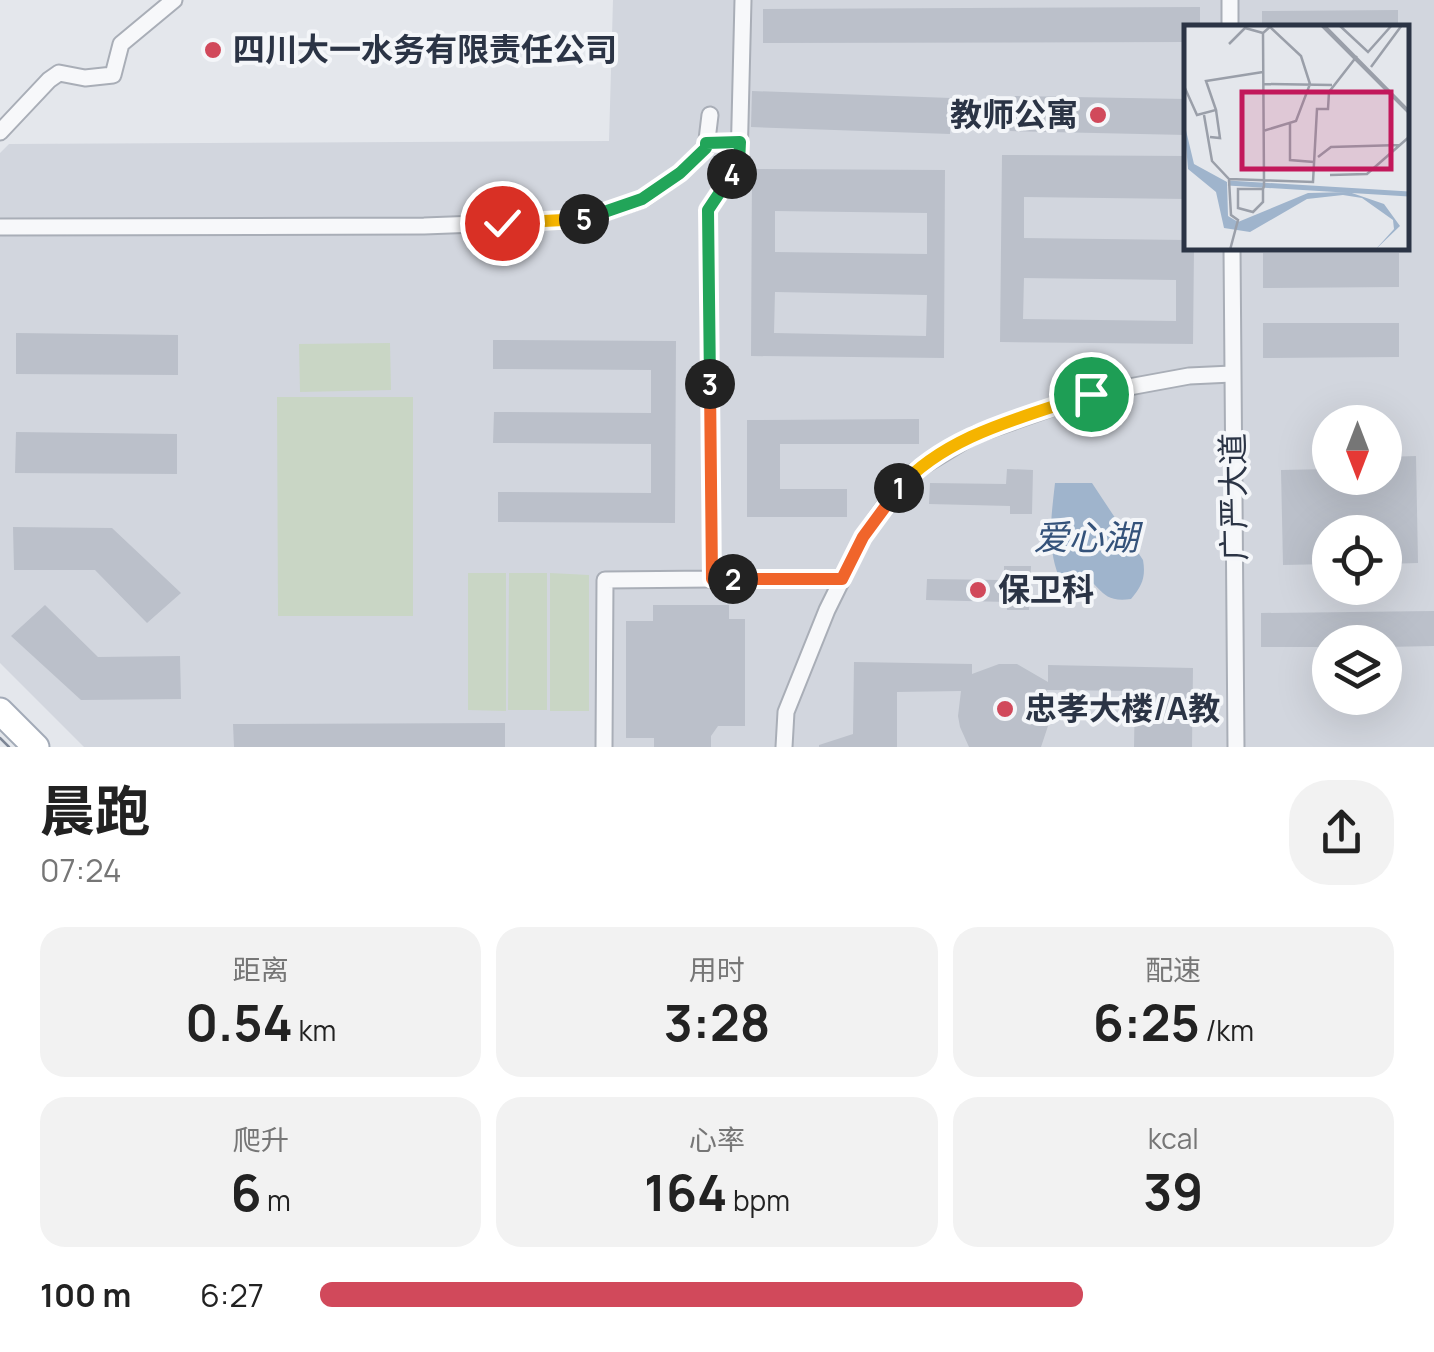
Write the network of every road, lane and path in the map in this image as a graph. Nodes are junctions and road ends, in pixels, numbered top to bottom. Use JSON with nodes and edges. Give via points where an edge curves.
{"nodes":[{"id":1,"x":174,"y":0,"type":"edge"},
{"id":2,"x":743,"y":0,"type":"edge"},
{"id":3,"x":710,"y":114,"type":"dead end"},
{"id":4,"x":0,"y":132,"type":"edge"},
{"id":5,"x":740,"y":142,"type":"junction"},
{"id":6,"x":706,"y":143,"type":"junction"},
{"id":7,"x":0,"y":227,"type":"edge"},
{"id":8,"x":1232,"y":250,"type":"edge"},
{"id":9,"x":1232,"y":374,"type":"junction"},
{"id":10,"x":712,"y":579,"type":"junction"},
{"id":11,"x":842,"y":579,"type":"junction"},
{"id":12,"x":0,"y":711,"type":"edge"},
{"id":13,"x":36,"y":747,"type":"edge"},
{"id":14,"x":604,"y":747,"type":"edge"},
{"id":15,"x":784,"y":747,"type":"edge"},
{"id":16,"x":1236,"y":747,"type":"edge"}],
"edges":[{"from":1,"to":4,"type":"street","via":[[122,44],[114,75],[60,73]]},
{"from":2,"to":5,"type":"street"},
{"from":3,"to":6,"type":"street"},
{"from":5,"to":6,"type":"street"},
{"from":5,"to":10,"type":"street","via":[[739,163],[708,210]]},
{"from":6,"to":7,"type":"street","via":[[680,173],[642,199],[580,220]]},
{"from":8,"to":9,"type":"street","name":"广严大道"},
{"from":9,"to":11,"type":"street","via":[[1091,394],[974,435],[915,471],[863,537]]},
{"from":9,"to":16,"type":"street","name":"广严大道"},
{"from":10,"to":11,"type":"street"},
{"from":10,"to":14,"type":"street","via":[[605,580]]},
{"from":11,"to":15,"type":"street","via":[[786,712]]},
{"from":12,"to":13,"type":"main road"}]}
